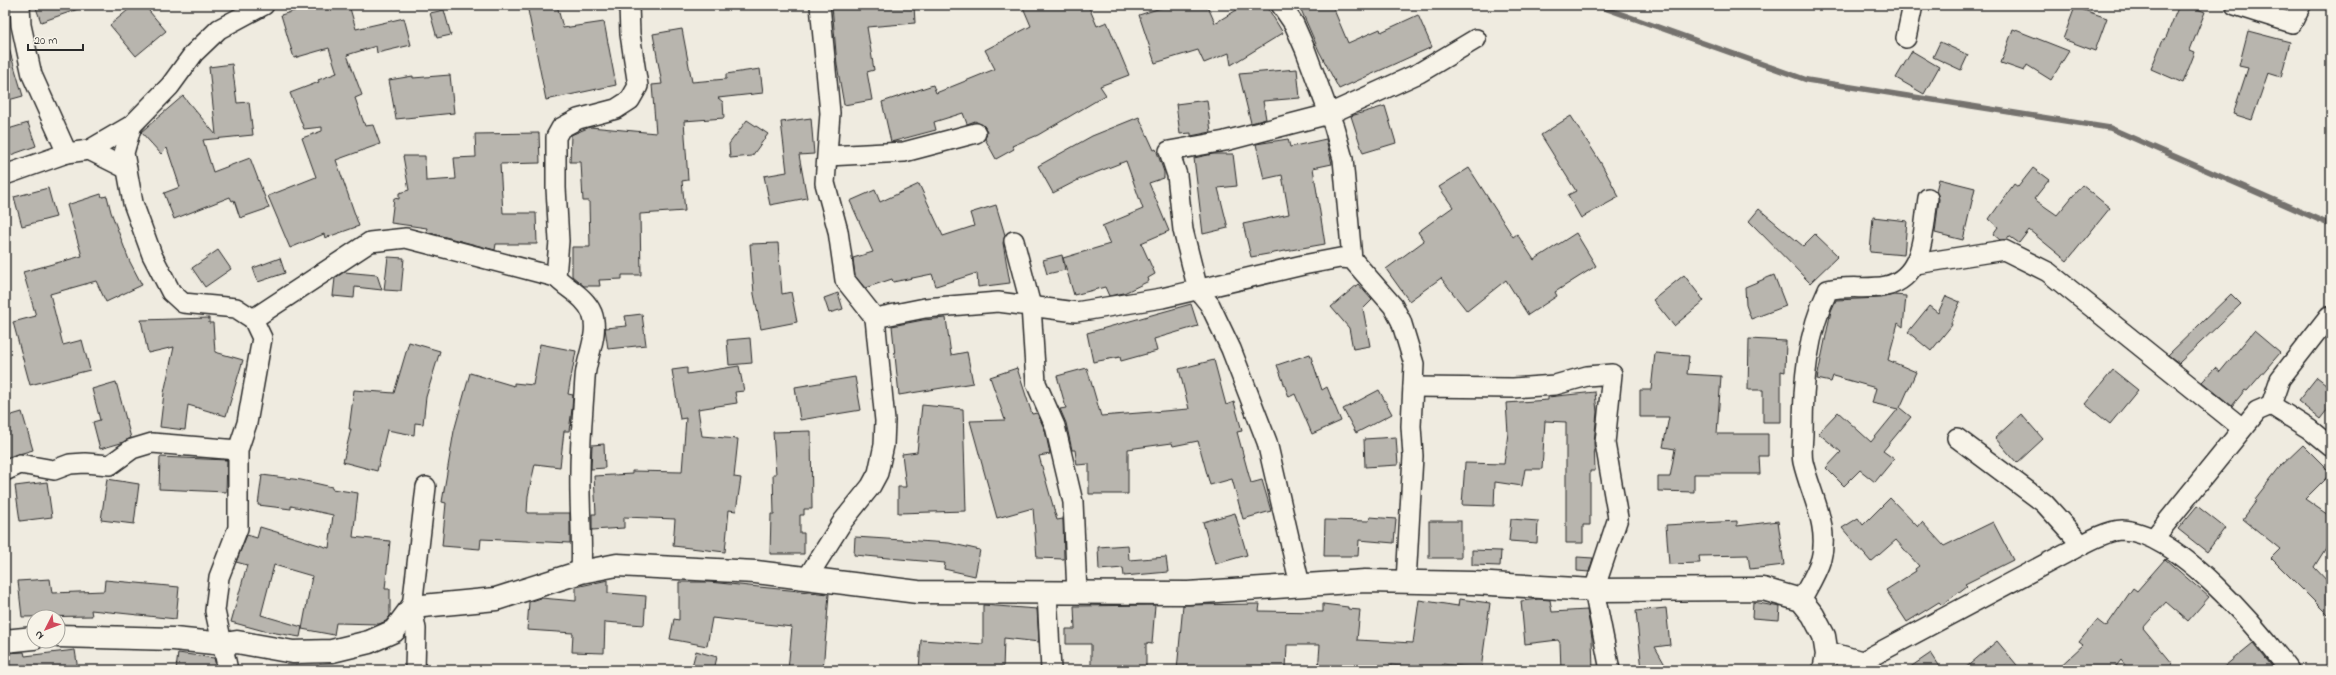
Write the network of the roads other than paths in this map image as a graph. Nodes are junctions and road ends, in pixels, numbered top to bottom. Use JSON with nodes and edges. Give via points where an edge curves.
{"nodes":[{"id":1,"x":20,"y":5,"type":"edge"},
{"id":2,"x":264,"y":5,"type":"edge"},
{"id":3,"x":629,"y":5,"type":"edge"},
{"id":4,"x":820,"y":5,"type":"edge"},
{"id":5,"x":1281,"y":5,"type":"edge"},
{"id":6,"x":1912,"y":5,"type":"edge"},
{"id":7,"x":2235,"y":5,"type":"edge"},
{"id":8,"x":2301,"y":5,"type":"edge"},
{"id":9,"x":1906,"y":38,"type":"dead end"},
{"id":10,"x":1476,"y":39,"type":"dead end"},
{"id":11,"x":1329,"y":114,"type":"junction"},
{"id":12,"x":132,"y":125,"type":"junction"},
{"id":13,"x":976,"y":133,"type":"dead end"},
{"id":14,"x":89,"y":150,"type":"junction"},
{"id":15,"x":67,"y":153,"type":"junction"},
{"id":16,"x":828,"y":156,"type":"junction"},
{"id":17,"x":127,"y":169,"type":"junction"},
{"id":18,"x":5,"y":175,"type":"edge"},
{"id":19,"x":1928,"y":198,"type":"dead end"},
{"id":20,"x":1014,"y":241,"type":"dead end"},
{"id":21,"x":1352,"y":259,"type":"junction"},
{"id":22,"x":1916,"y":264,"type":"junction"},
{"id":23,"x":556,"y":277,"type":"junction"},
{"id":24,"x":1198,"y":290,"type":"junction"},
{"id":25,"x":1030,"y":306,"type":"junction"},
{"id":26,"x":2329,"y":316,"type":"dead end"},
{"id":27,"x":875,"y":318,"type":"junction"},
{"id":28,"x":253,"y":319,"type":"junction"},
{"id":29,"x":1413,"y":387,"type":"junction"},
{"id":30,"x":2271,"y":405,"type":"junction"},
{"id":31,"x":2242,"y":428,"type":"junction"},
{"id":32,"x":1957,"y":438,"type":"dead end"},
{"id":33,"x":2331,"y":447,"type":"edge"},
{"id":34,"x":238,"y":450,"type":"junction"},
{"id":35,"x":5,"y":471,"type":"edge"},
{"id":36,"x":426,"y":487,"type":"dead end"},
{"id":37,"x":2154,"y":538,"type":"junction"},
{"id":38,"x":2082,"y":545,"type":"junction"},
{"id":39,"x":581,"y":572,"type":"junction"},
{"id":40,"x":807,"y":578,"type":"junction"},
{"id":41,"x":1406,"y":582,"type":"junction"},
{"id":42,"x":1300,"y":586,"type":"junction"},
{"id":43,"x":1594,"y":590,"type":"junction"},
{"id":44,"x":1047,"y":593,"type":"junction"},
{"id":45,"x":1077,"y":593,"type":"junction"},
{"id":46,"x":1801,"y":600,"type":"junction"},
{"id":47,"x":412,"y":607,"type":"junction"},
{"id":48,"x":66,"y":636,"type":"edge"},
{"id":49,"x":26,"y":639,"type":"edge"},
{"id":50,"x":5,"y":641,"type":"edge"},
{"id":51,"x":224,"y":644,"type":"junction"},
{"id":52,"x":1825,"y":660,"type":"edge"},
{"id":53,"x":1854,"y":666,"type":"edge"},
{"id":54,"x":228,"y":670,"type":"edge"},
{"id":55,"x":415,"y":670,"type":"edge"},
{"id":56,"x":1050,"y":670,"type":"edge"},
{"id":57,"x":1610,"y":670,"type":"edge"},
{"id":58,"x":2289,"y":670,"type":"edge"}],
"edges":[{"from":1,"to":15,"type":"street","via":[[21,24],[32,74]]},
{"from":2,"to":12,"type":"street","via":[[219,29],[194,53],[170,86]]},
{"from":3,"to":23,"type":"street","via":[[630,34],[638,86],[630,100],[616,109],[578,119],[562,128],[556,137],[559,241]]},
{"from":4,"to":16,"type":"street","via":[[830,113]]},
{"from":5,"to":11,"type":"street","via":[[1296,30]]},
{"from":6,"to":9,"type":"street"},
{"from":7,"to":8,"type":"street","via":[[2292,23]]},
{"from":10,"to":11,"type":"street","via":[[1419,73]]},
{"from":11,"to":21,"type":"street","via":[[1343,159]]},
{"from":11,"to":24,"type":"street","via":[[1225,141],[1169,151],[1177,175],[1183,230]]},
{"from":12,"to":14,"type":"street"},
{"from":12,"to":17,"type":"street","via":[[124,153]]},
{"from":13,"to":16,"type":"street","via":[[904,152]]},
{"from":14,"to":15,"type":"street"},
{"from":14,"to":17,"type":"street"},
{"from":15,"to":18,"type":"street"},
{"from":16,"to":27,"type":"street","via":[[825,183],[838,231],[845,280]]},
{"from":17,"to":28,"type":"street","via":[[133,203],[152,255],[171,292],[184,303],[236,308]]},
{"from":19,"to":22,"type":"street"},
{"from":20,"to":25,"type":"street"},
{"from":21,"to":24,"type":"street","via":[[1340,258],[1304,265]]},
{"from":21,"to":29,"type":"street","via":[[1387,299],[1401,321],[1414,364]]},
{"from":22,"to":31,"type":"street","via":[[2004,250],[2048,272]]},
{"from":22,"to":46,"type":"street","via":[[1899,281],[1886,286],[1839,287],[1828,290],[1820,306],[1809,344],[1803,411],[1803,461],[1817,507],[1822,540],[1821,558]]},
{"from":23,"to":28,"type":"street","via":[[406,238],[370,242]]},
{"from":23,"to":39,"type":"street","via":[[577,293],[592,312],[594,325],[584,386],[580,472],[583,546]]},
{"from":24,"to":25,"type":"street","via":[[1076,312]]},
{"from":24,"to":42,"type":"street","via":[[1210,305],[1231,348],[1267,442]]},
{"from":25,"to":27,"type":"street","via":[[998,302],[925,308]]},
{"from":25,"to":45,"type":"street","via":[[1036,383],[1055,426],[1073,502]]},
{"from":26,"to":30,"type":"street","via":[[2280,379]]},
{"from":27,"to":40,"type":"street","via":[[885,421],[884,445],[878,473],[871,486],[843,521]]},
{"from":28,"to":34,"type":"street","via":[[262,338],[247,423]]},
{"from":29,"to":41,"type":"street","via":[[1413,456]]},
{"from":29,"to":43,"type":"street","via":[[1513,388],[1555,385],[1587,376],[1612,374],[1606,443],[1618,518]]},
{"from":30,"to":31,"type":"street","via":[[2257,411]]},
{"from":30,"to":33,"type":"street","via":[[2309,429]]},
{"from":31,"to":37,"type":"street"},
{"from":32,"to":38,"type":"street","via":[[2044,503]]},
{"from":34,"to":35,"type":"street","via":[[152,443],[132,449],[110,465],[70,464],[54,470],[20,464]]},
{"from":34,"to":51,"type":"street","via":[[238,528],[219,577],[215,610]]},
{"from":36,"to":47,"type":"street"},
{"from":37,"to":38,"type":"street","via":[[2121,530]]},
{"from":37,"to":58,"type":"street","via":[[2193,566],[2227,598],[2258,630]]},
{"from":38,"to":53,"type":"street"},
{"from":39,"to":40,"type":"street","via":[[617,565],[756,572]]},
{"from":39,"to":47,"type":"street","via":[[496,599]]},
{"from":40,"to":44,"type":"street","via":[[918,592]]},
{"from":41,"to":42,"type":"street","via":[[1365,581]]},
{"from":41,"to":43,"type":"street"},
{"from":42,"to":45,"type":"street","via":[[1188,593]]},
{"from":43,"to":46,"type":"street","via":[[1763,589]]},
{"from":43,"to":57,"type":"street"},
{"from":44,"to":45,"type":"street"},
{"from":44,"to":56,"type":"street"},
{"from":46,"to":52,"type":"street","via":[[1813,615],[1824,636]]},
{"from":47,"to":51,"type":"street","via":[[394,631],[369,642],[332,651],[293,652],[237,642]]},
{"from":47,"to":55,"type":"street","via":[[416,629]]},
{"from":48,"to":51,"type":"street","via":[[174,639]]},
{"from":49,"to":50,"type":"street"},
{"from":51,"to":54,"type":"street"},
{"from":52,"to":53,"type":"street"}]}
